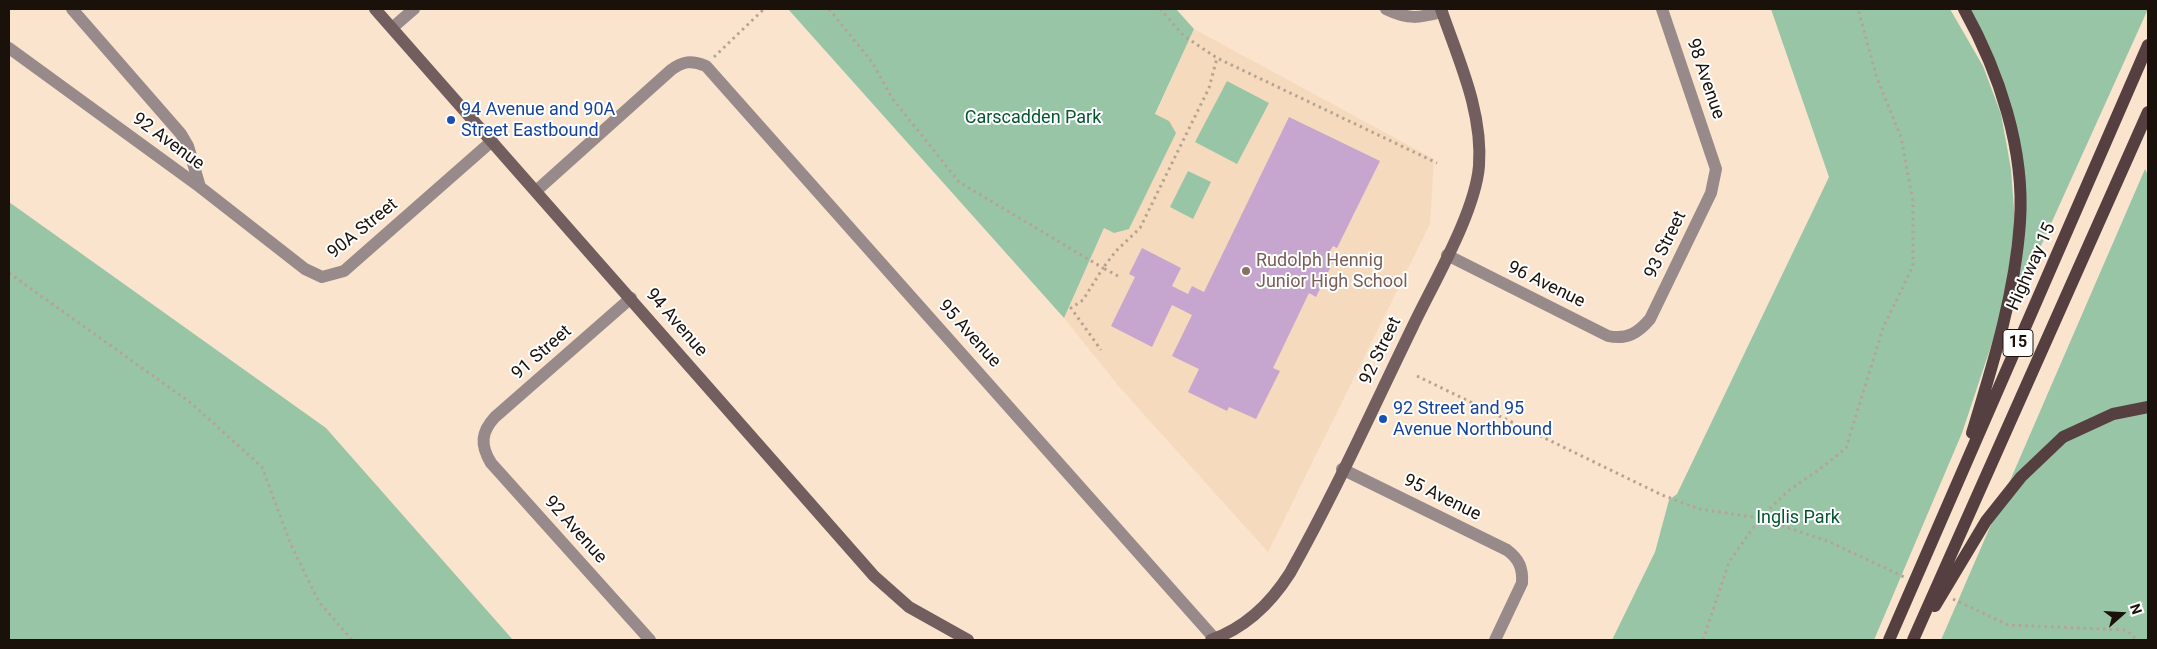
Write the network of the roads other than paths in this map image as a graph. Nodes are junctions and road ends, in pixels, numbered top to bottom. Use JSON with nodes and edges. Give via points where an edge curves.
{"nodes":[{"id":1,"x":72,"y":9,"type":"edge"},
{"id":2,"x":375,"y":9,"type":"edge"},
{"id":3,"x":414,"y":9,"type":"edge"},
{"id":4,"x":1386,"y":9,"type":"edge"},
{"id":5,"x":1662,"y":9,"type":"edge"},
{"id":6,"x":1964,"y":9,"type":"edge"},
{"id":7,"x":1442,"y":10,"type":"edge"},
{"id":8,"x":392,"y":28,"type":"junction"},
{"id":9,"x":2148,"y":45,"type":"edge"},
{"id":10,"x":9,"y":48,"type":"edge"},
{"id":11,"x":2148,"y":112,"type":"edge"},
{"id":12,"x":492,"y":142,"type":"junction"},
{"id":13,"x":1714,"y":160,"type":"joint"},
{"id":14,"x":200,"y":187,"type":"junction"},
{"id":15,"x":536,"y":191,"type":"junction"},
{"id":16,"x":1447,"y":256,"type":"junction"},
{"id":17,"x":631,"y":298,"type":"junction"},
{"id":18,"x":1631,"y":336,"type":"joint"},
{"id":19,"x":2148,"y":407,"type":"edge"},
{"id":20,"x":482,"y":439,"type":"joint"},
{"id":21,"x":1342,"y":469,"type":"junction"},
{"id":22,"x":1951,"y":502,"type":"junction"},
{"id":23,"x":650,"y":640,"type":"edge"},
{"id":24,"x":968,"y":640,"type":"edge"},
{"id":25,"x":1213,"y":640,"type":"edge"},
{"id":26,"x":1495,"y":640,"type":"edge"},
{"id":27,"x":1889,"y":640,"type":"edge"},
{"id":28,"x":1913,"y":640,"type":"edge"}],
"edges":[{"from":1,"to":14,"type":"street","name":"92 Avenue","via":[[181,134],[188,146]]},
{"from":2,"to":8,"type":"street","name":"94 Avenue"},
{"from":3,"to":8,"type":"street"},
{"from":4,"to":7,"type":"street","via":[[1413,18]]},
{"from":5,"to":13,"type":"street","name":"98 Avenue"},
{"from":6,"to":22,"type":"main road","via":[[1983,44],[2001,94],[2017,158],[2020,222],[2008,307]]},
{"from":7,"to":16,"type":"street","name":"92 Street","via":[[1475,110],[1479,150],[1477,181]]},
{"from":8,"to":12,"type":"street","name":"94 Avenue"},
{"from":9,"to":22,"type":"main road","name":"Highway 15","number":"15"},
{"from":10,"to":14,"type":"street","name":"92 Avenue"},
{"from":11,"to":28,"type":"main road","number":"15"},
{"from":12,"to":14,"type":"street","name":"90A Street","via":[[344,271],[329,276],[314,275],[305,269]]},
{"from":12,"to":15,"type":"street","name":"94 Avenue"},
{"from":13,"to":18,"type":"street","name":"93 Street","via":[[1716,178],[1711,193],[1650,319]]},
{"from":15,"to":17,"type":"street","name":"94 Avenue"},
{"from":15,"to":25,"type":"street","name":"95 Avenue","via":[[671,70],[691,61],[706,66]]},
{"from":16,"to":18,"type":"street","name":"96 Avenue","via":[[1608,336]]},
{"from":16,"to":21,"type":"street","name":"92 Street"},
{"from":17,"to":20,"type":"street","name":"91 Street","via":[[495,417]]},
{"from":17,"to":24,"type":"street","name":"94 Avenue","via":[[874,576],[908,607]]},
{"from":19,"to":28,"type":"main road","via":[[2113,414],[2064,437],[2020,477],[1986,521]]},
{"from":20,"to":23,"type":"street","name":"92 Avenue","via":[[491,463]]},
{"from":21,"to":25,"type":"street","name":"92 Street","via":[[1300,556],[1279,591],[1250,619]]},
{"from":21,"to":26,"type":"street","name":"95 Avenue","via":[[1507,550],[1521,565],[1523,578],[1520,590]]},
{"from":22,"to":27,"type":"main road","name":"Highway 15","number":"15"}]}
